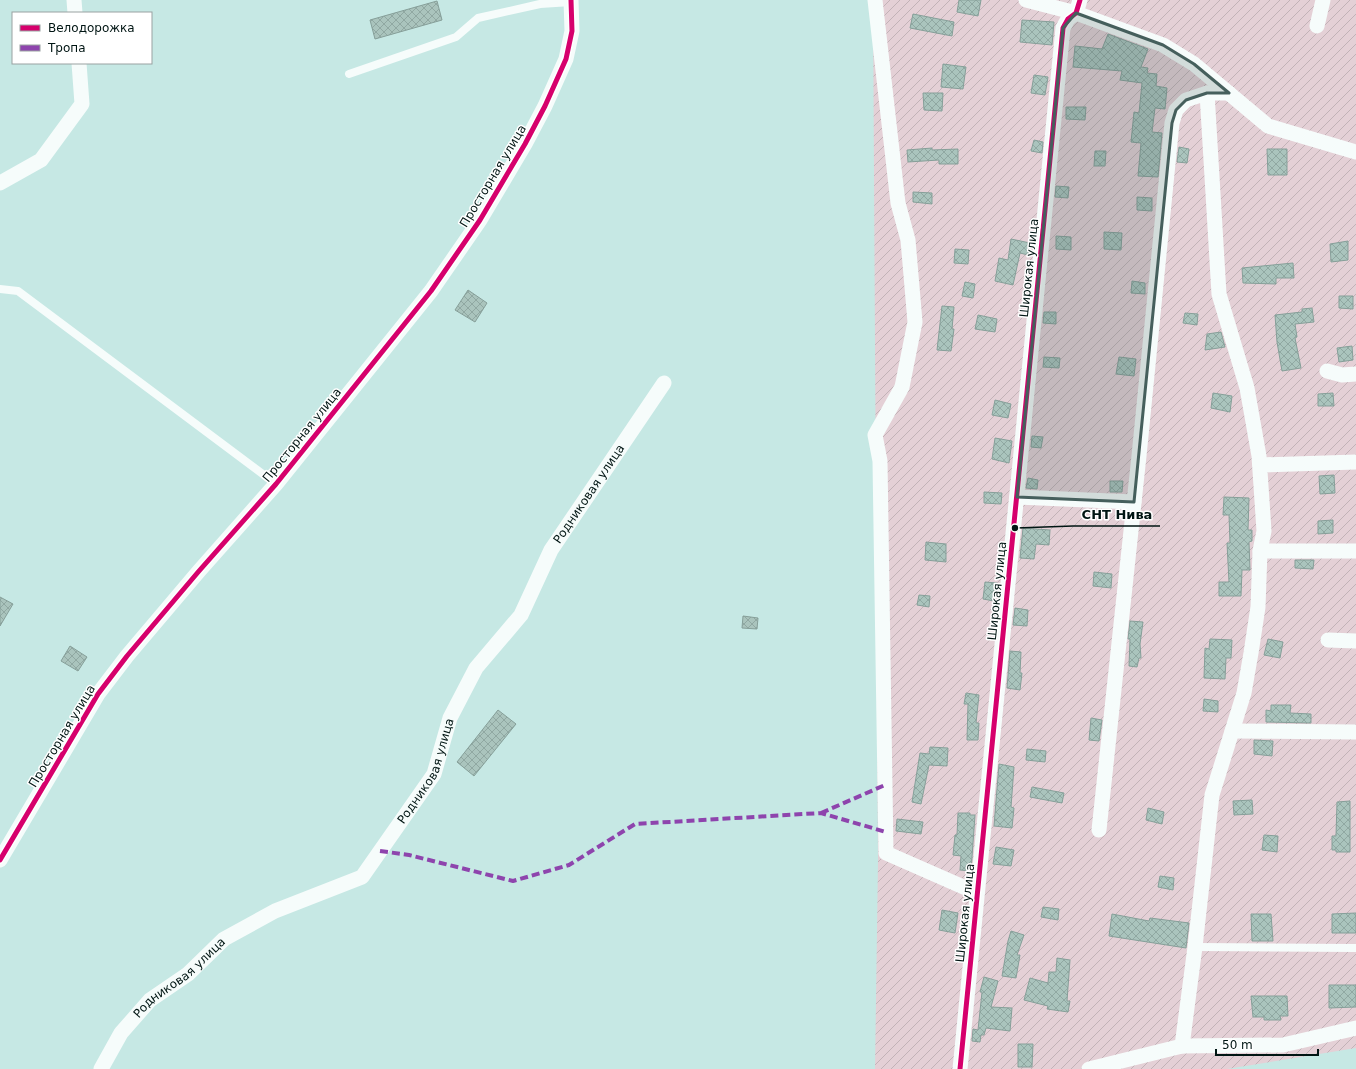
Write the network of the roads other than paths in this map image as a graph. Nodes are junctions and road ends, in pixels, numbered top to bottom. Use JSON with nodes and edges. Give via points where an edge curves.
{"nodes":[{"id":1,"x":74,"y":0,"type":"edge"},
{"id":2,"x":875,"y":0,"type":"edge"},
{"id":3,"x":1026,"y":0,"type":"edge"},
{"id":4,"x":1323,"y":0,"type":"edge"},
{"id":5,"x":571,"y":1,"type":"edge"},
{"id":6,"x":1078,"y":6,"type":"edge"},
{"id":7,"x":75,"y":12,"type":"edge"},
{"id":8,"x":1317,"y":26,"type":"dead end"},
{"id":9,"x":79,"y":64,"type":"edge"},
{"id":10,"x":349,"y":74,"type":"dead end"},
{"id":11,"x":1206,"y":93,"type":"junction"},
{"id":12,"x":1229,"y":93,"type":"junction"},
{"id":13,"x":1356,"y":152,"type":"edge"},
{"id":14,"x":0,"y":184,"type":"edge"},
{"id":15,"x":0,"y":289,"type":"edge"},
{"id":16,"x":1327,"y":371,"type":"dead end"},
{"id":17,"x":1356,"y":374,"type":"edge"},
{"id":18,"x":664,"y":383,"type":"dead end"},
{"id":19,"x":1356,"y":462,"type":"edge"},
{"id":20,"x":1260,"y":465,"type":"junction"},
{"id":21,"x":276,"y":484,"type":"junction"},
{"id":22,"x":1017,"y":496,"type":"junction"},
{"id":23,"x":1134,"y":502,"type":"junction"},
{"id":24,"x":1260,"y":551,"type":"junction"},
{"id":25,"x":1356,"y":551,"type":"edge"},
{"id":26,"x":1328,"y":640,"type":"dead end"},
{"id":27,"x":1356,"y":641,"type":"edge"},
{"id":28,"x":1232,"y":731,"type":"junction"},
{"id":29,"x":1356,"y":732,"type":"edge"},
{"id":30,"x":1099,"y":830,"type":"dead end"},
{"id":31,"x":0,"y":860,"type":"edge"},
{"id":32,"x":977,"y":893,"type":"junction"},
{"id":33,"x":1195,"y":947,"type":"junction"},
{"id":34,"x":1356,"y":948,"type":"edge"},
{"id":35,"x":1356,"y":1028,"type":"edge"},
{"id":36,"x":1182,"y":1046,"type":"junction"},
{"id":37,"x":101,"y":1069,"type":"edge"},
{"id":38,"x":960,"y":1069,"type":"edge"},
{"id":39,"x":1089,"y":1069,"type":"edge"}],
"edges":[{"from":1,"to":7,"type":"street"},
{"from":2,"to":32,"type":"street","via":[[898,203],[908,240],[914,322],[902,387],[875,435],[880,461],[886,853]]},
{"from":3,"to":6,"type":"street"},
{"from":4,"to":8,"type":"street"},
{"from":5,"to":10,"type":"lane","via":[[540,4],[478,18],[456,37]]},
{"from":5,"to":21,"type":"street","name":"Просторная улица","via":[[572,30],[566,59],[546,106],[480,220],[431,291]]},
{"from":6,"to":12,"type":"street","via":[[1163,46],[1194,64]]},
{"from":6,"to":22,"type":"street","name":"Широкая улица","via":[[1063,28]]},
{"from":9,"to":14,"type":"street","via":[[82,104],[41,160]]},
{"from":11,"to":12,"type":"street"},
{"from":11,"to":20,"type":"street","via":[[1219,294],[1247,388]]},
{"from":11,"to":23,"type":"street","via":[[1186,100],[1176,110],[1172,123]]},
{"from":12,"to":13,"type":"street","via":[[1268,126]]},
{"from":15,"to":21,"type":"lane","via":[[18,291]]},
{"from":16,"to":17,"type":"street","via":[[1342,375]]},
{"from":18,"to":37,"type":"street","name":"Родниковая улица","via":[[551,550],[521,615],[476,668],[450,718],[434,774],[362,877],[275,911],[224,939],[188,974],[150,1000],[121,1033]]},
{"from":19,"to":20,"type":"street"},
{"from":20,"to":24,"type":"street","via":[[1264,531]]},
{"from":21,"to":31,"type":"street","name":"Просторная улица","via":[[98,694]]},
{"from":22,"to":23,"type":"street"},
{"from":22,"to":32,"type":"street","name":"Широкая улица"},
{"from":23,"to":30,"type":"street"},
{"from":24,"to":25,"type":"street"},
{"from":24,"to":28,"type":"street","via":[[1258,607],[1251,653],[1244,693]]},
{"from":26,"to":27,"type":"street"},
{"from":28,"to":29,"type":"street"},
{"from":28,"to":33,"type":"street","via":[[1212,795]]},
{"from":32,"to":38,"type":"street","name":"Широкая улица"},
{"from":33,"to":34,"type":"lane"},
{"from":33,"to":36,"type":"street"},
{"from":35,"to":36,"type":"street","via":[[1283,1045]]},
{"from":36,"to":39,"type":"street"}]}
